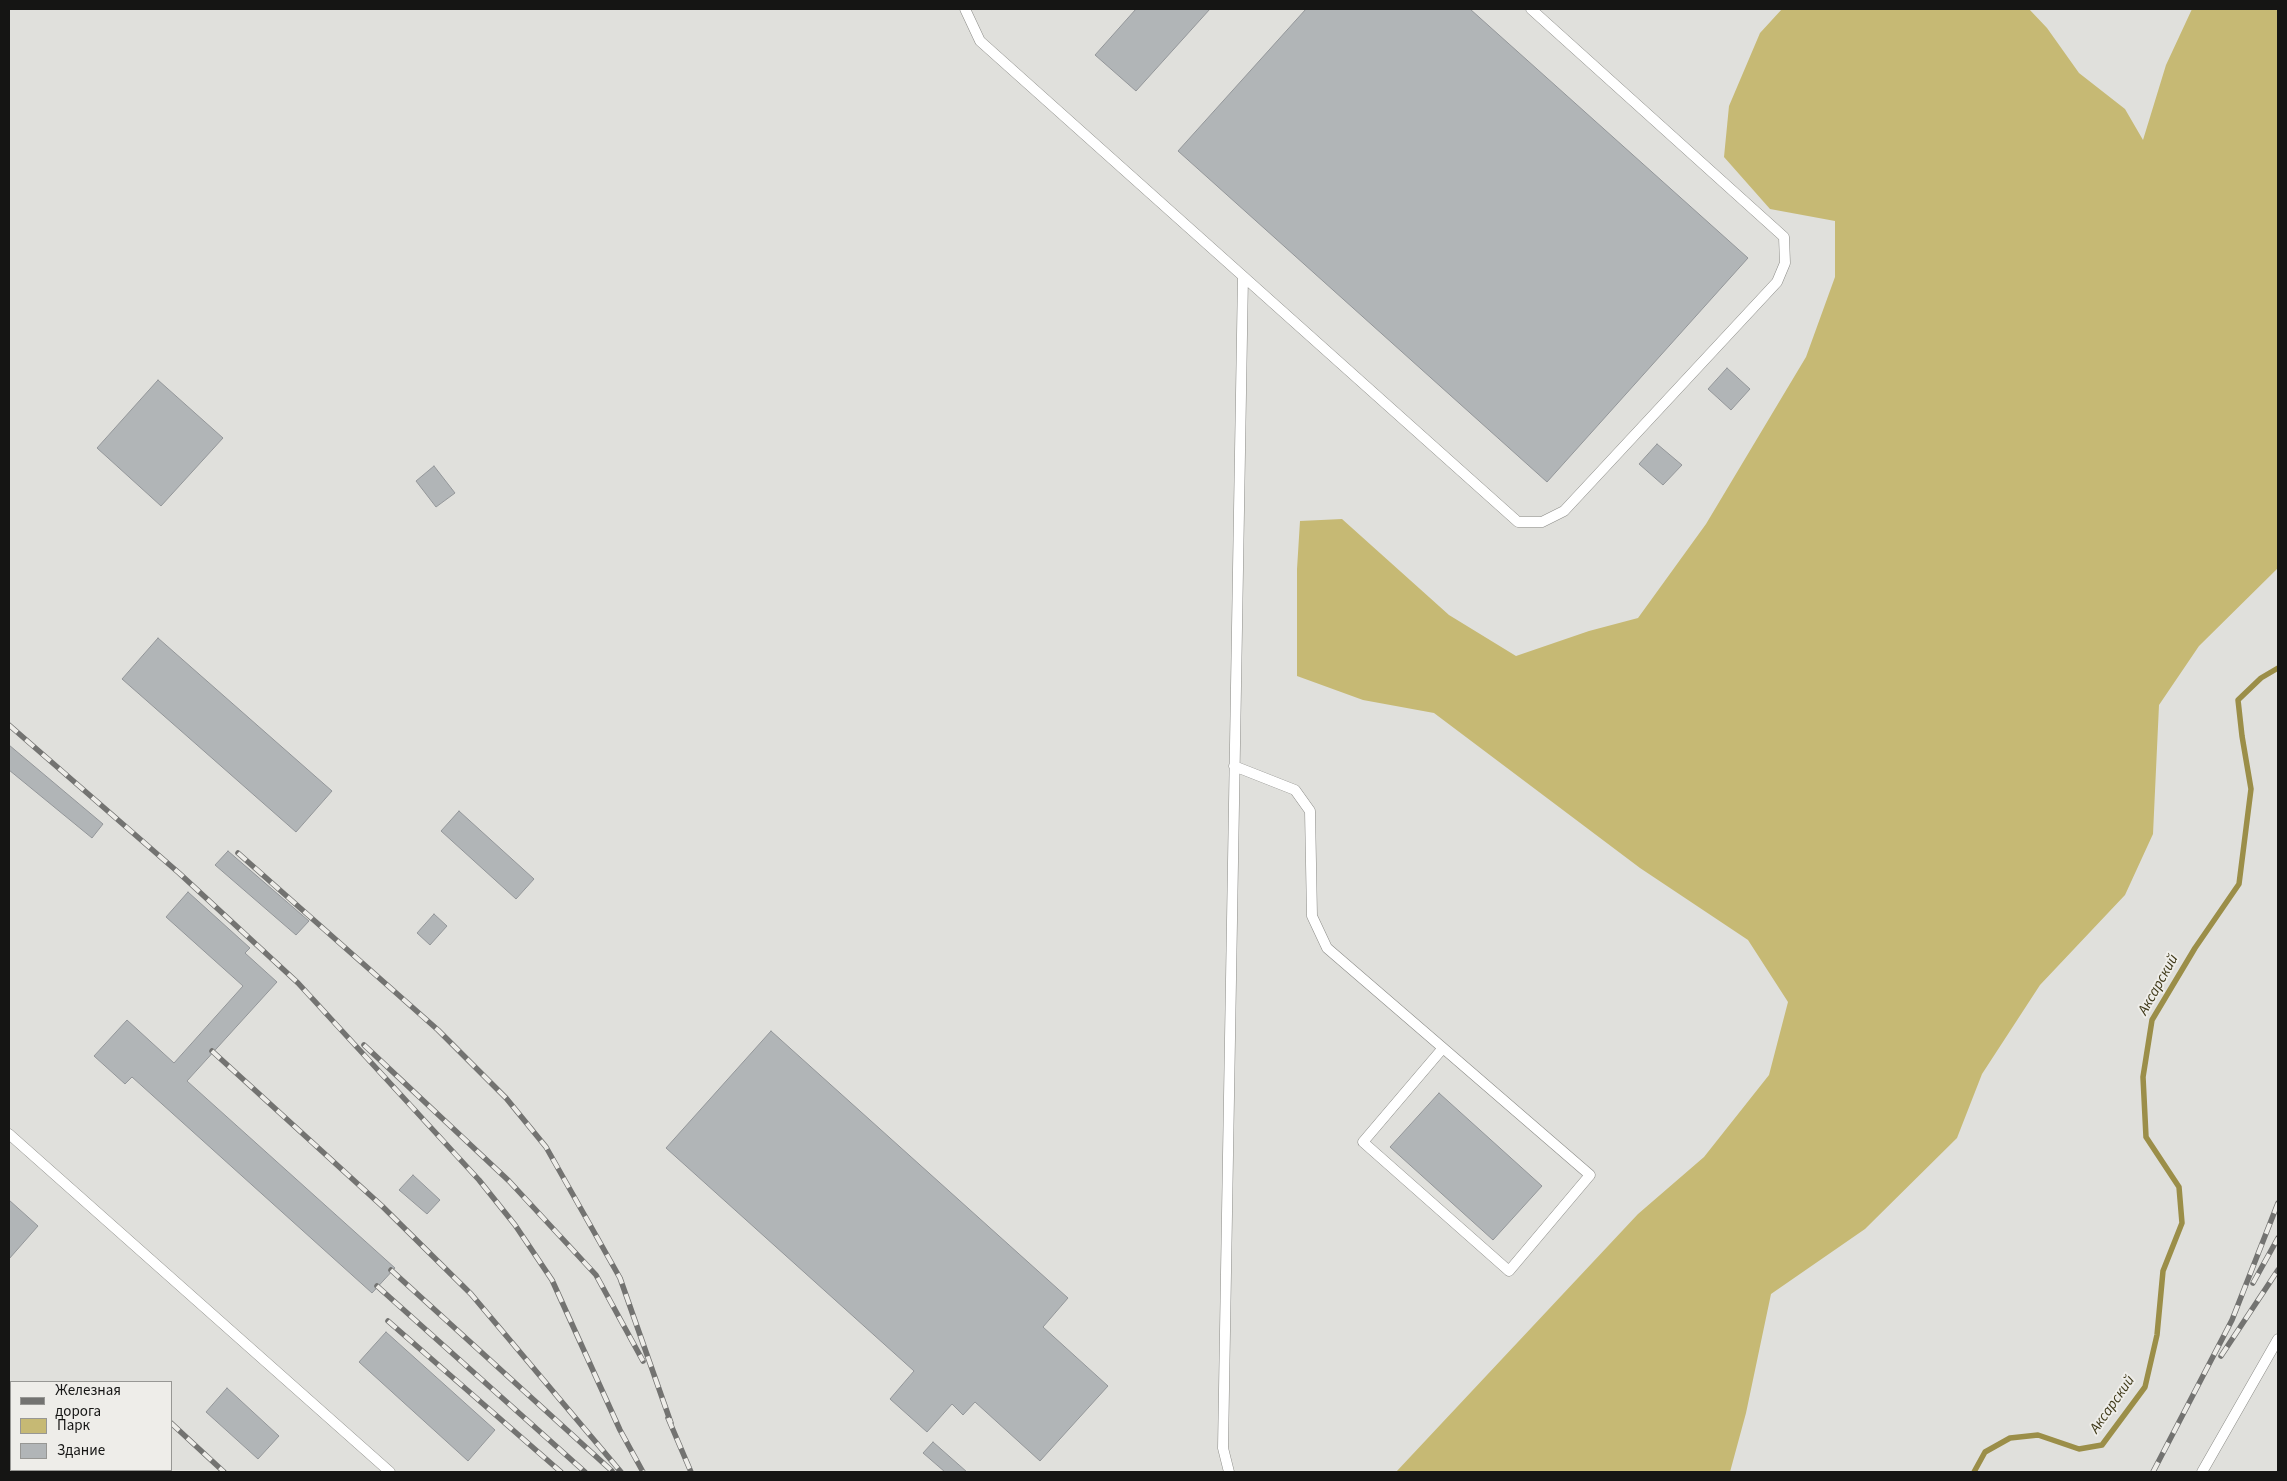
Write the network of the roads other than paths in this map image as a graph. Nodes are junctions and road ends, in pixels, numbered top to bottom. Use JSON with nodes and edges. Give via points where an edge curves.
{"nodes":[{"id":1,"x":965,"y":9,"type":"edge"},
{"id":2,"x":1531,"y":9,"type":"edge"},
{"id":3,"x":1243,"y":276,"type":"junction"},
{"id":4,"x":1234,"y":766,"type":"junction"},
{"id":5,"x":1442,"y":1048,"type":"junction"},
{"id":6,"x":9,"y":1134,"type":"edge"},
{"id":7,"x":2278,"y":1339,"type":"edge"},
{"id":8,"x":390,"y":1472,"type":"edge"},
{"id":9,"x":1229,"y":1472,"type":"edge"},
{"id":10,"x":2202,"y":1472,"type":"edge"}],
"edges":[{"from":1,"to":3,"type":"lane","via":[[980,41]]},
{"from":2,"to":3,"type":"lane","via":[[1784,237],[1785,263],[1777,282],[1564,512],[1542,522],[1518,522]]},
{"from":3,"to":4,"type":"lane"},
{"from":4,"to":5,"type":"lane","via":[[1295,790],[1310,811],[1312,916],[1327,948]]},
{"from":4,"to":9,"type":"lane","via":[[1223,1448]]},
{"from":5,"to":5,"type":"lane","via":[[1590,1175],[1508,1271],[1363,1142]]},
{"from":6,"to":8,"type":"lane"},
{"from":7,"to":10,"type":"lane"}]}
